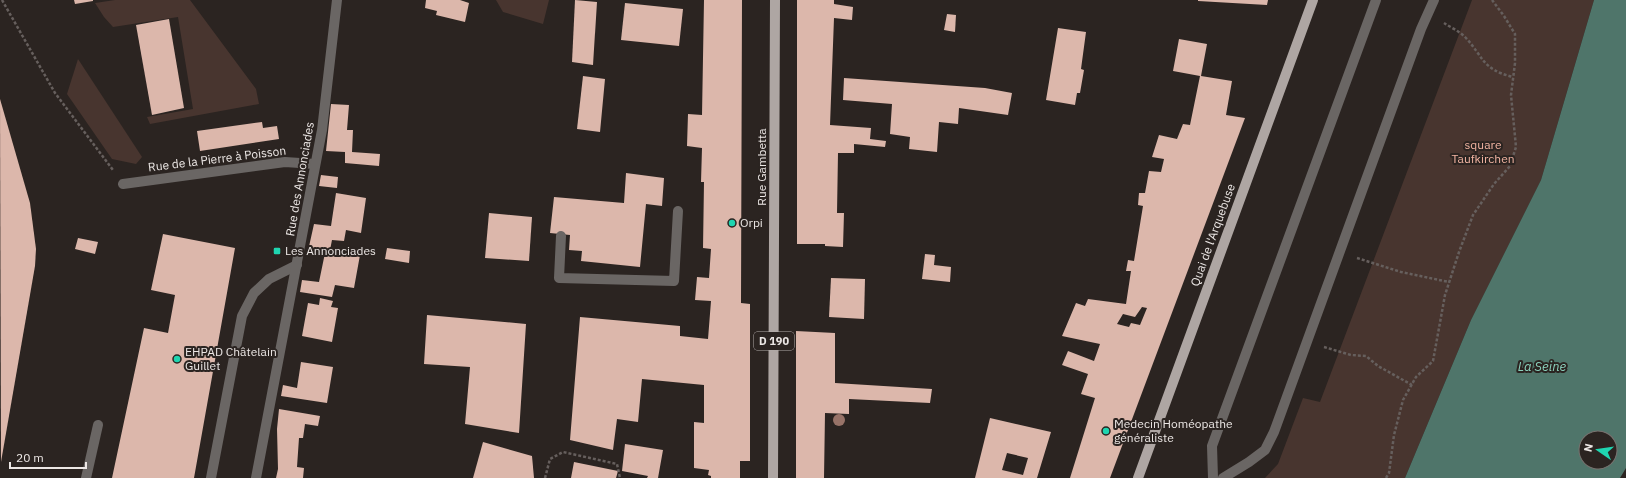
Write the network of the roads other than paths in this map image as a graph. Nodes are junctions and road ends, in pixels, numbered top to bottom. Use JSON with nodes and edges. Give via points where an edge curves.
{"nodes":[{"id":1,"x":337,"y":0,"type":"edge"},
{"id":2,"x":775,"y":0,"type":"edge"},
{"id":3,"x":1313,"y":0,"type":"edge"},
{"id":4,"x":1376,"y":0,"type":"edge"},
{"id":5,"x":1434,"y":0,"type":"edge"},
{"id":6,"x":315,"y":164,"type":"junction"},
{"id":7,"x":123,"y":184,"type":"road end"},
{"id":8,"x":678,"y":211,"type":"dead end"},
{"id":9,"x":561,"y":236,"type":"dead end"},
{"id":10,"x":297,"y":265,"type":"junction"},
{"id":11,"x":98,"y":425,"type":"dead end"},
{"id":12,"x":86,"y":478,"type":"edge"},
{"id":13,"x":211,"y":478,"type":"edge"},
{"id":14,"x":256,"y":478,"type":"edge"},
{"id":15,"x":773,"y":478,"type":"edge"},
{"id":16,"x":1138,"y":478,"type":"edge"},
{"id":17,"x":1213,"y":478,"type":"edge"},
{"id":18,"x":1223,"y":478,"type":"edge"}],
"edges":[{"from":1,"to":6,"type":"street","name":"Rue des Annonciades","via":[[322,130]]},
{"from":2,"to":15,"type":"main road","name":"Rue Gambetta","number":"D 190"},
{"from":3,"to":16,"type":"main road","name":"Quai de l'Arquebuse"},
{"from":4,"to":17,"type":"street","via":[[1212,446]]},
{"from":5,"to":18,"type":"street","via":[[1274,432],[1265,450]]},
{"from":6,"to":7,"type":"street","name":"Rue de la Pierre à Poisson","via":[[285,162]]},
{"from":6,"to":10,"type":"street","name":"Rue des Annonciades"},
{"from":8,"to":9,"type":"street","via":[[674,281],[559,278]]},
{"from":10,"to":13,"type":"street","via":[[269,279],[254,293],[242,316]]},
{"from":10,"to":14,"type":"street","name":"Rue des Annonciades"},
{"from":11,"to":12,"type":"street"}]}
